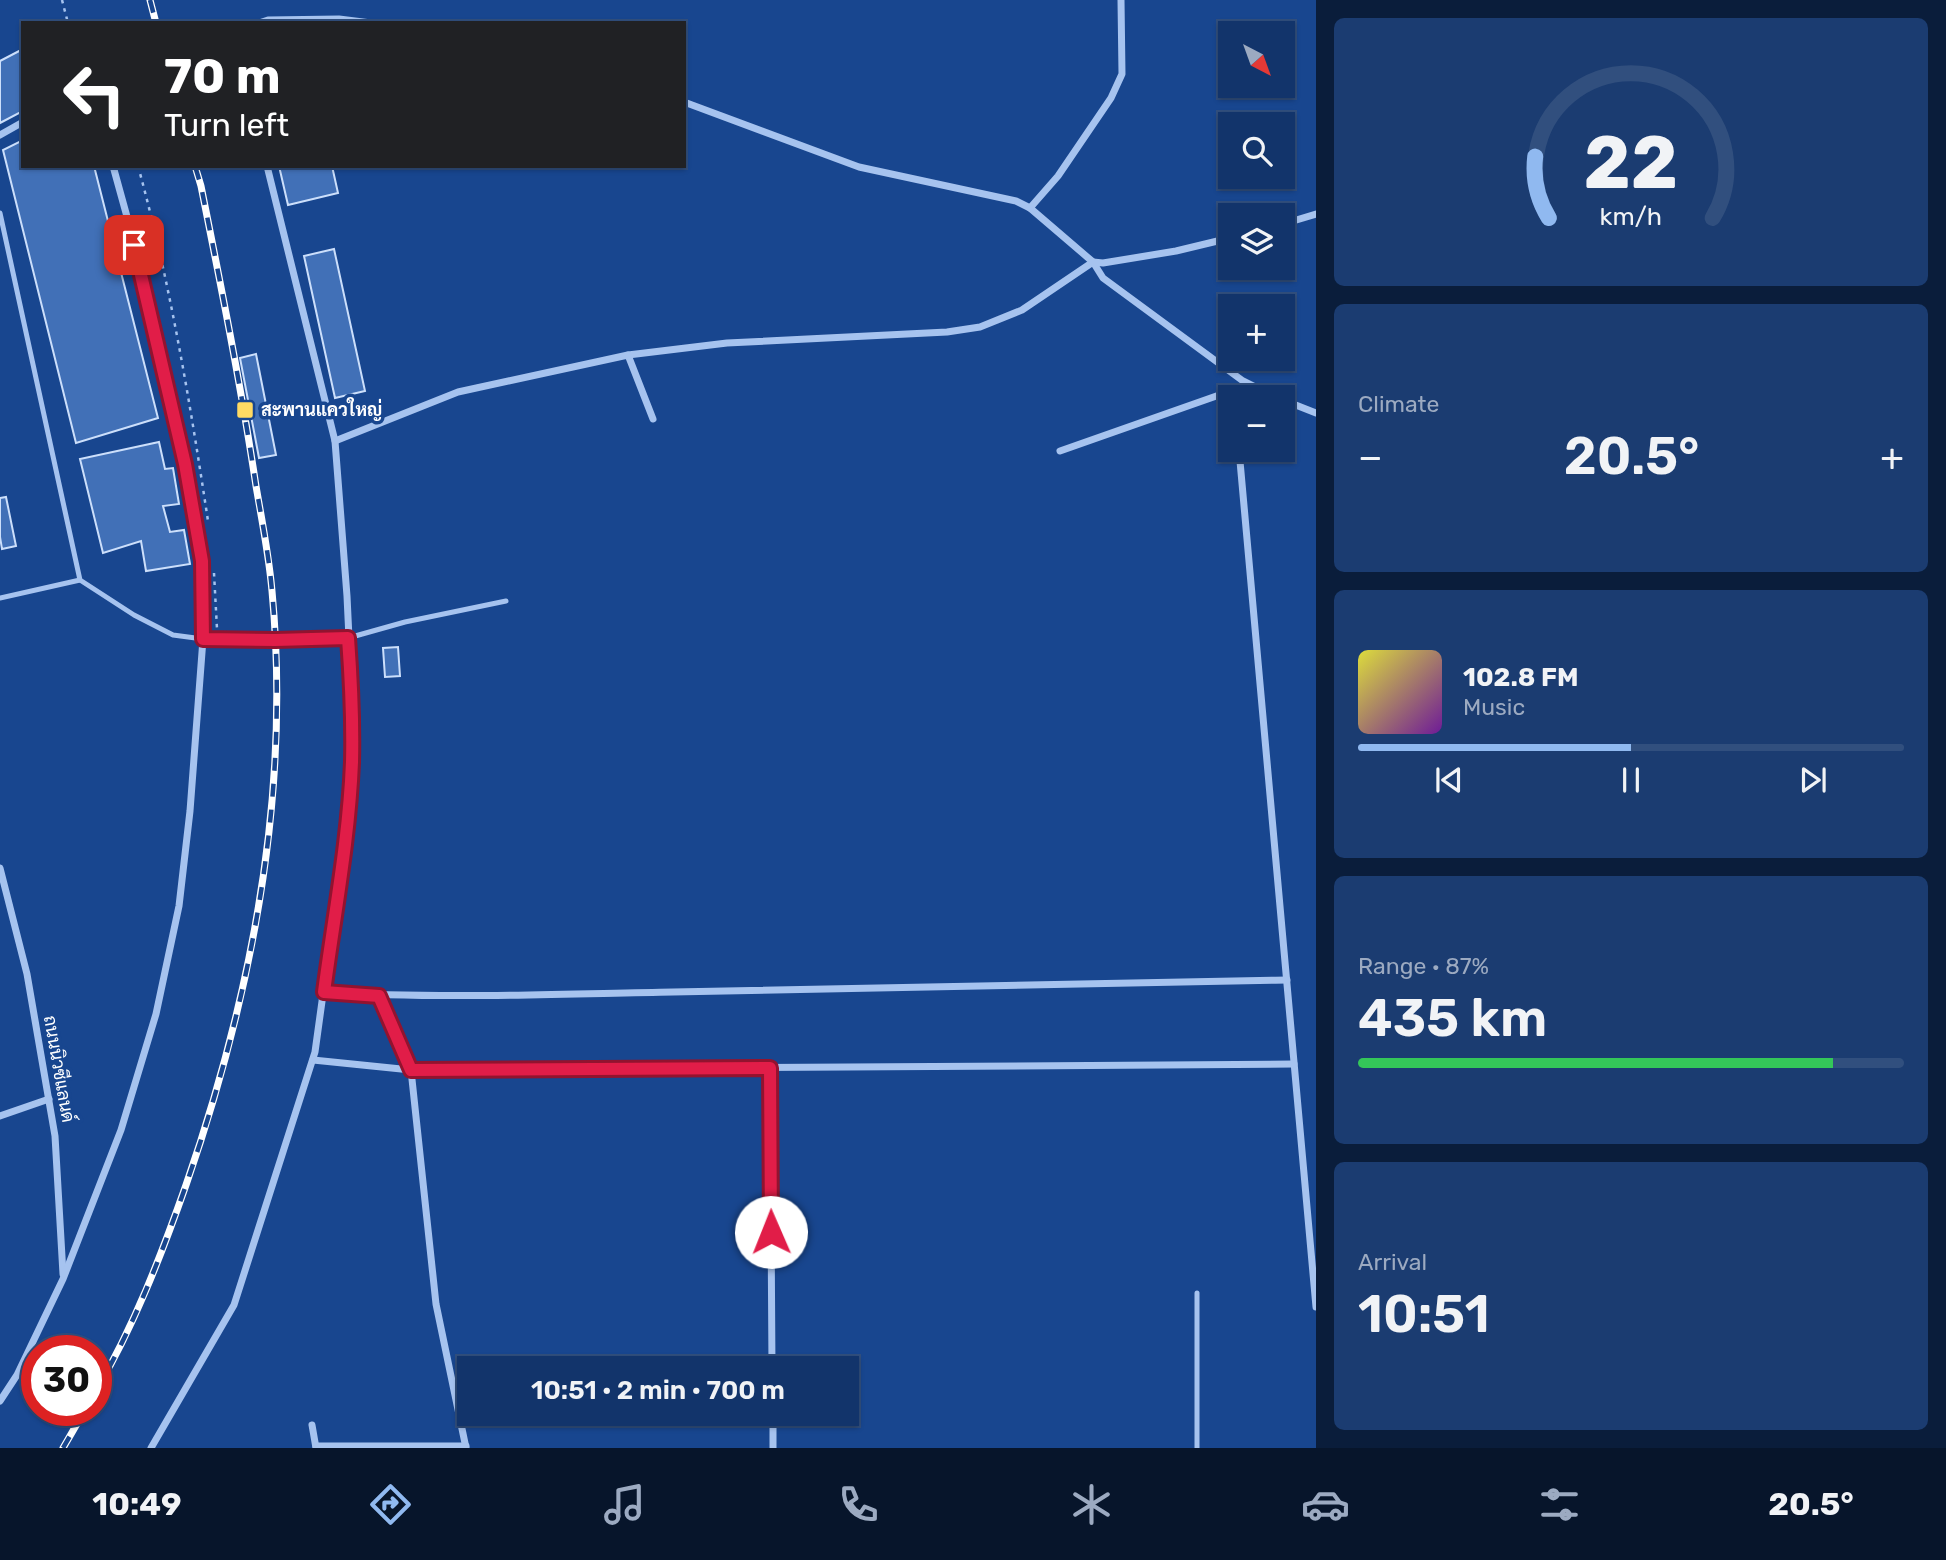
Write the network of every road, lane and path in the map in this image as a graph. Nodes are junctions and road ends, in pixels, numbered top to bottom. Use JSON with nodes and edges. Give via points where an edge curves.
{"nodes":[{"id":1,"x":62,"y":0,"type":"edge"},
{"id":2,"x":1121,"y":0,"type":"edge"},
{"id":3,"x":67,"y":21,"type":"edge"},
{"id":4,"x":264,"y":21,"type":"edge"},
{"id":5,"x":355,"y":21,"type":"edge"},
{"id":6,"x":686,"y":103,"type":"edge"},
{"id":7,"x":21,"y":123,"type":"edge"},
{"id":8,"x":0,"y":135,"type":"edge"},
{"id":9,"x":114,"y":168,"type":"edge"},
{"id":10,"x":138,"y":168,"type":"edge"},
{"id":11,"x":267,"y":168,"type":"edge"},
{"id":12,"x":1030,"y":208,"type":"junction"},
{"id":13,"x":0,"y":213,"type":"edge"},
{"id":14,"x":1316,"y":214,"type":"edge"},
{"id":15,"x":1295,"y":220,"type":"edge"},
{"id":16,"x":1218,"y":241,"type":"edge"},
{"id":17,"x":1093,"y":261,"type":"junction"},
{"id":18,"x":628,"y":355,"type":"junction"},
{"id":19,"x":1242,"y":384,"type":"joint"},
{"id":20,"x":1295,"y":405,"type":"edge"},
{"id":21,"x":1316,"y":413,"type":"edge"},
{"id":22,"x":653,"y":419,"type":"dead end"},
{"id":23,"x":335,"y":441,"type":"junction"},
{"id":24,"x":1060,"y":451,"type":"dead end"},
{"id":25,"x":1240,"y":462,"type":"edge"},
{"id":26,"x":208,"y":526,"type":"dead end"},
{"id":27,"x":214,"y":567,"type":"dead end"},
{"id":28,"x":80,"y":580,"type":"junction"},
{"id":29,"x":0,"y":598,"type":"edge"},
{"id":30,"x":506,"y":601,"type":"dead end"},
{"id":31,"x":348,"y":638,"type":"junction"},
{"id":32,"x":203,"y":639,"type":"junction"},
{"id":33,"x":217,"y":639,"type":"junction"},
{"id":34,"x":0,"y":868,"type":"edge"},
{"id":35,"x":1287,"y":980,"type":"junction"},
{"id":36,"x":324,"y":992,"type":"junction"},
{"id":37,"x":379,"y":996,"type":"junction"},
{"id":38,"x":313,"y":1060,"type":"junction"},
{"id":39,"x":1294,"y":1064,"type":"junction"},
{"id":40,"x":770,"y":1068,"type":"junction"},
{"id":41,"x":411,"y":1070,"type":"junction"},
{"id":42,"x":49,"y":1099,"type":"junction"},
{"id":43,"x":0,"y":1116,"type":"edge"},
{"id":44,"x":63,"y":1279,"type":"junction"},
{"id":45,"x":1197,"y":1293,"type":"dead end"},
{"id":46,"x":1316,"y":1307,"type":"edge"},
{"id":47,"x":772,"y":1356,"type":"edge"},
{"id":48,"x":0,"y":1401,"type":"edge"},
{"id":49,"x":312,"y":1425,"type":"dead end"},
{"id":50,"x":773,"y":1426,"type":"edge"},
{"id":51,"x":316,"y":1447,"type":"edge"},
{"id":52,"x":466,"y":1447,"type":"edge"},
{"id":53,"x":151,"y":1448,"type":"edge"},
{"id":54,"x":773,"y":1448,"type":"edge"},
{"id":55,"x":1197,"y":1448,"type":"edge"}],
"edges":[{"from":1,"to":3,"type":"path"},
{"from":2,"to":12,"type":"street","via":[[1122,74],[1058,176]]},
{"from":4,"to":5,"type":"street"},
{"from":6,"to":12,"type":"street","via":[[859,167],[1016,201]]},
{"from":7,"to":8,"type":"street"},
{"from":9,"to":32,"type":"street","via":[[185,464],[202,561]]},
{"from":10,"to":26,"type":"path","via":[[171,311]]},
{"from":11,"to":23,"type":"street"},
{"from":12,"to":17,"type":"street"},
{"from":13,"to":28,"type":"lane"},
{"from":14,"to":15,"type":"street"},
{"from":16,"to":17,"type":"street","via":[[1103,263]]},
{"from":17,"to":18,"type":"street","via":[[1022,310],[980,327],[727,343]]},
{"from":17,"to":19,"type":"street","via":[[1103,278]]},
{"from":18,"to":22,"type":"street"},
{"from":18,"to":23,"type":"street","via":[[458,392]]},
{"from":19,"to":24,"type":"street"},
{"from":20,"to":21,"type":"street"},
{"from":23,"to":31,"type":"street"},
{"from":25,"to":35,"type":"street"},
{"from":27,"to":33,"type":"path"},
{"from":28,"to":29,"type":"lane"},
{"from":28,"to":32,"type":"lane","via":[[173,635]]},
{"from":30,"to":31,"type":"lane"},
{"from":31,"to":33,"type":"street"},
{"from":31,"to":36,"type":"street","via":[[352,763]]},
{"from":32,"to":33,"type":"street"},
{"from":32,"to":44,"type":"street","via":[[192,799],[165,974],[121,1130]]},
{"from":34,"to":42,"type":"street","name":"ถนนนิวซีแลนด์","via":[[27,974]]},
{"from":35,"to":37,"type":"street"},
{"from":35,"to":39,"type":"street"},
{"from":36,"to":37,"type":"street"},
{"from":36,"to":38,"type":"street"},
{"from":37,"to":41,"type":"street"},
{"from":38,"to":41,"type":"street"},
{"from":38,"to":53,"type":"street","via":[[234,1305]]},
{"from":39,"to":40,"type":"street"},
{"from":39,"to":46,"type":"street"},
{"from":40,"to":41,"type":"street"},
{"from":40,"to":47,"type":"street"},
{"from":41,"to":52,"type":"street","via":[[436,1304]]},
{"from":42,"to":43,"type":"street"},
{"from":42,"to":44,"type":"street","name":"ถนนนิวซีแลนด์"},
{"from":44,"to":48,"type":"street"},
{"from":45,"to":55,"type":"lane"},
{"from":49,"to":51,"type":"street"},
{"from":50,"to":54,"type":"street"},
{"from":51,"to":52,"type":"street"}]}
